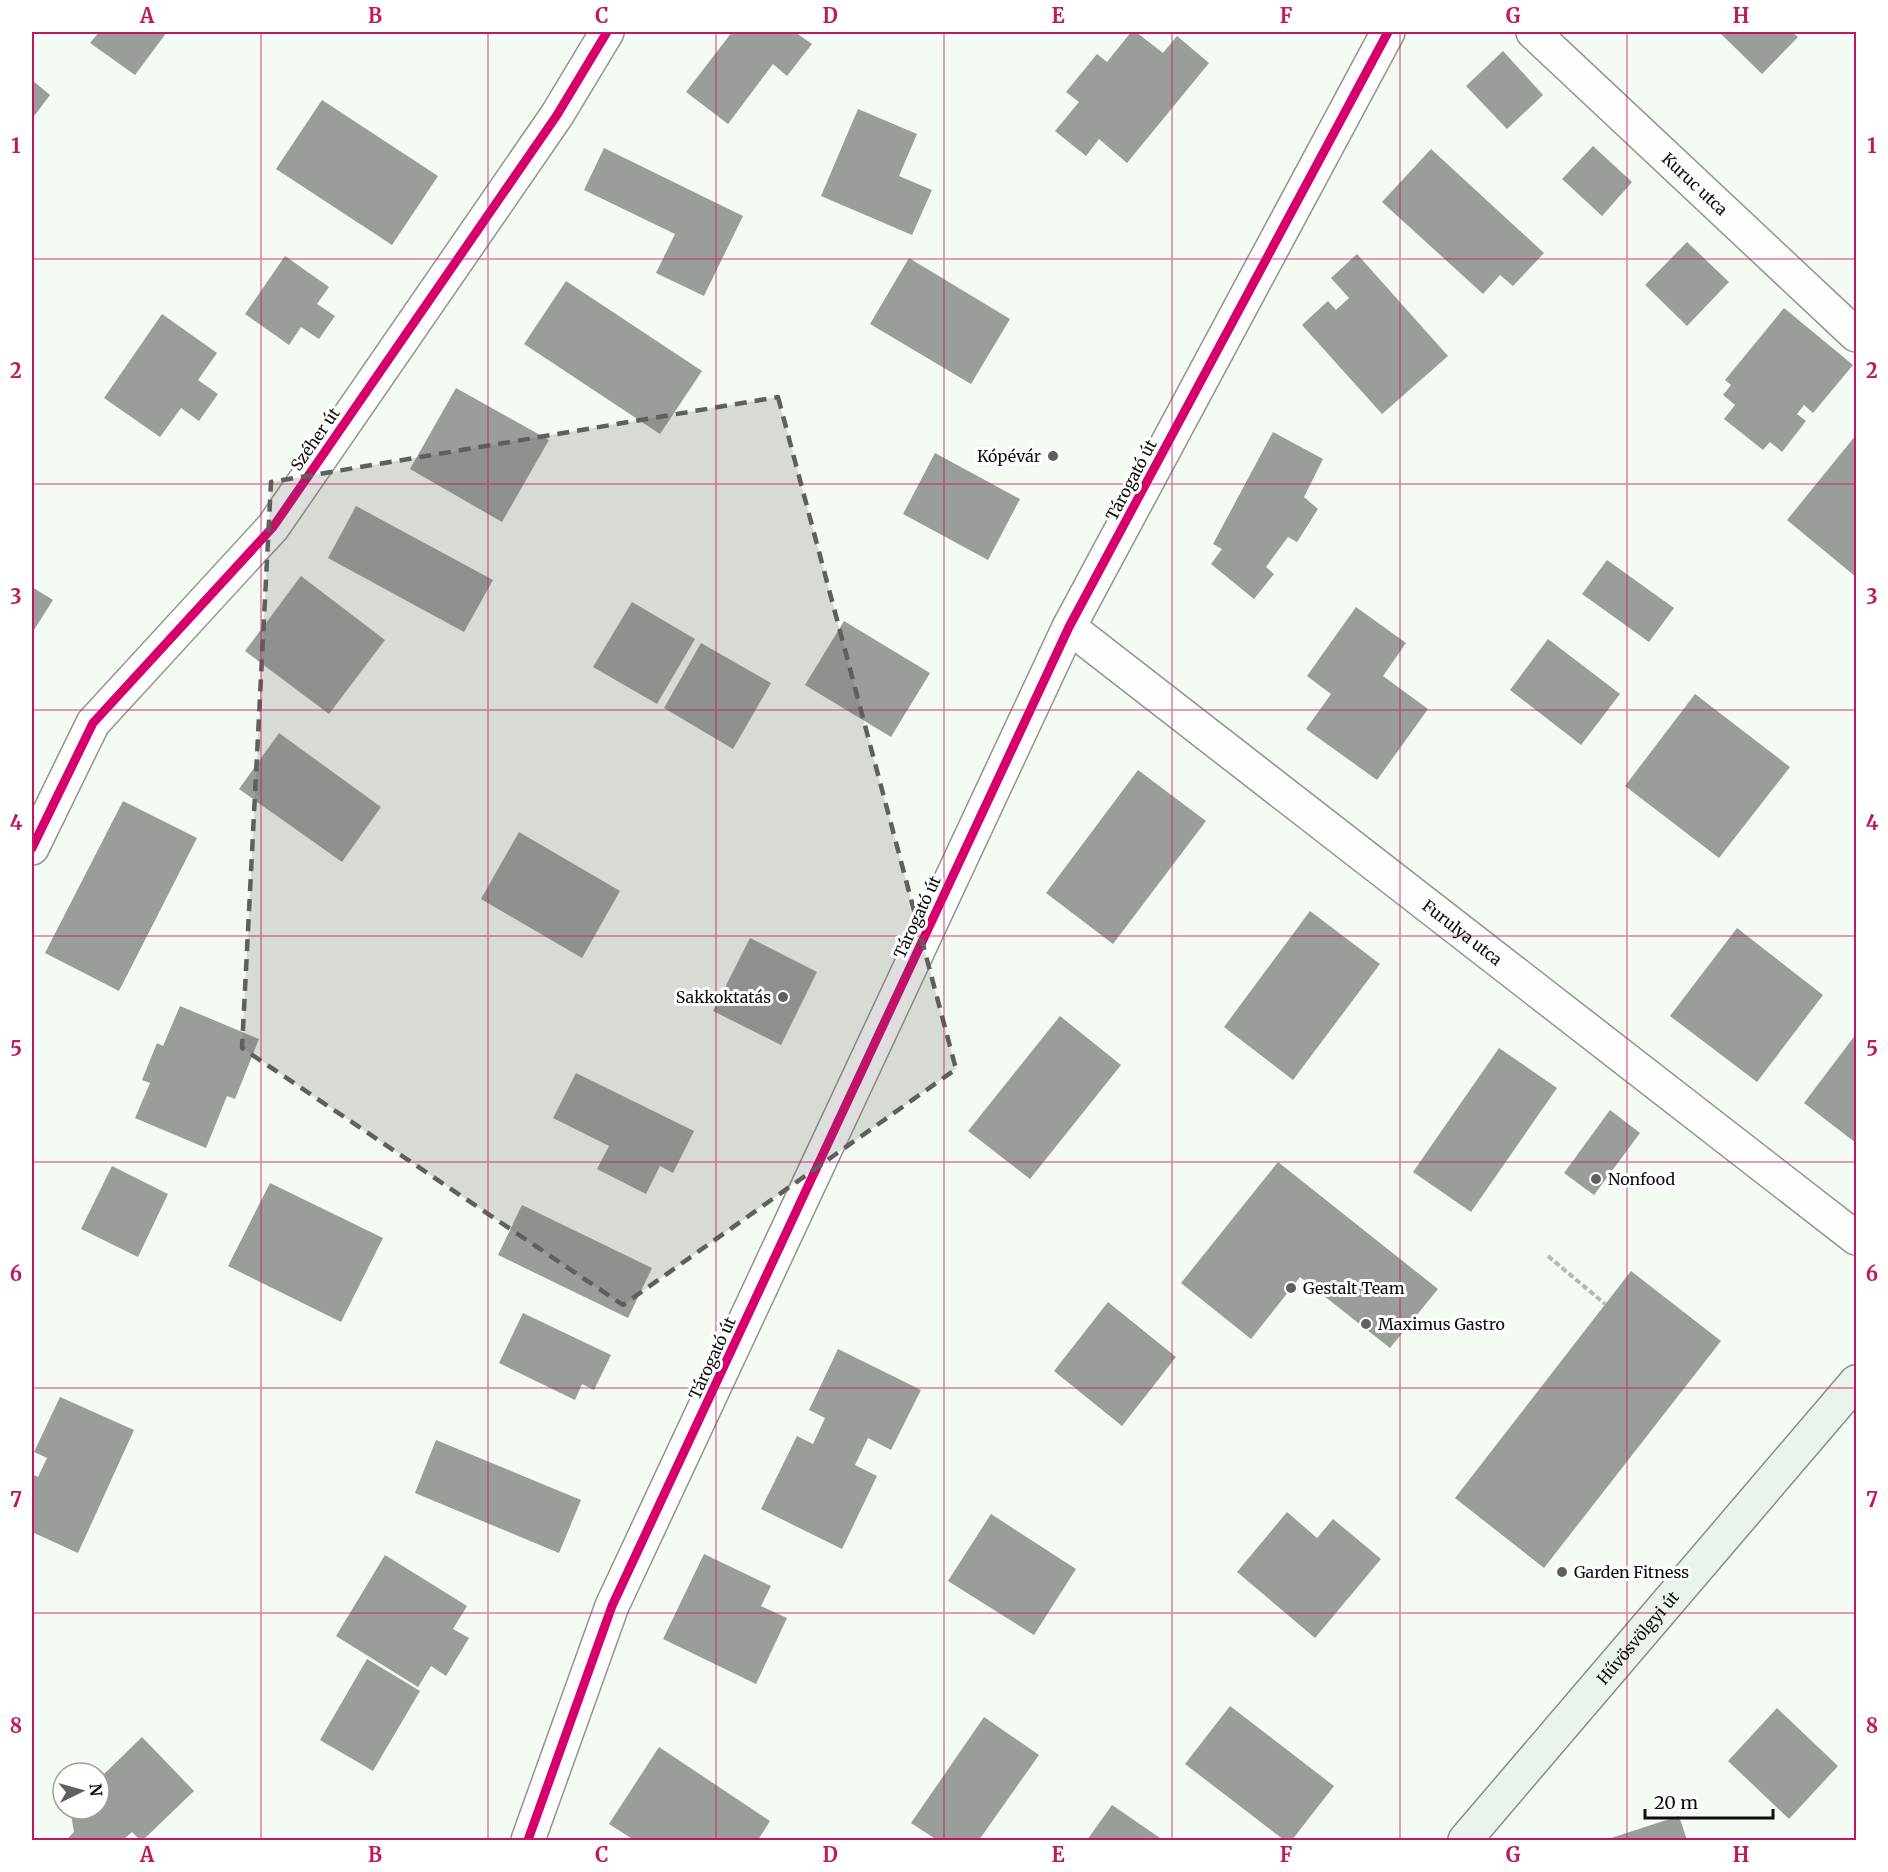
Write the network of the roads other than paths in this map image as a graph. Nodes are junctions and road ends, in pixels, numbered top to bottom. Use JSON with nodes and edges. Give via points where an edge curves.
{"nodes":[{"id":1,"x":608,"y":32,"type":"edge"},
{"id":2,"x":1388,"y":32,"type":"edge"},
{"id":3,"x":1533,"y":32,"type":"edge"},
{"id":4,"x":1857,"y":335,"type":"edge"},
{"id":5,"x":1069,"y":627,"type":"junction"},
{"id":6,"x":32,"y":848,"type":"edge"},
{"id":7,"x":1857,"y":1238,"type":"edge"},
{"id":8,"x":1857,"y":1382,"type":"edge"},
{"id":9,"x":528,"y":1840,"type":"edge"},
{"id":10,"x":1465,"y":1840,"type":"edge"}],
"edges":[{"from":1,"to":6,"type":"street","name":"Széher út","via":[[557,115],[273,527],[93,723]]},
{"from":2,"to":5,"type":"street","name":"Tárogató út"},
{"from":3,"to":4,"type":"street","name":"Kuruc utca"},
{"from":5,"to":7,"type":"street","name":"Furulya utca"},
{"from":5,"to":9,"type":"street","name":"Tárogató út","via":[[612,1606]]},
{"from":8,"to":10,"type":"main road","name":"Hűvösvölgyi út"}]}
